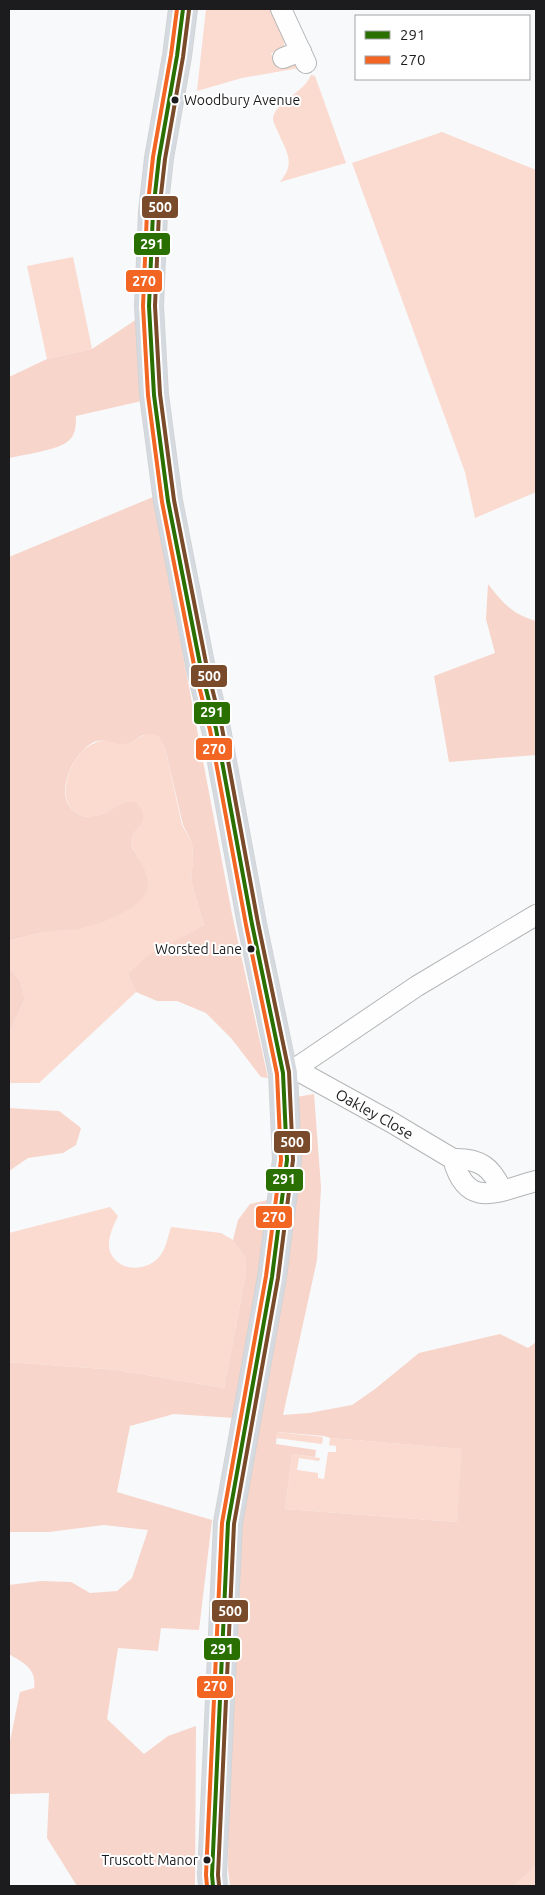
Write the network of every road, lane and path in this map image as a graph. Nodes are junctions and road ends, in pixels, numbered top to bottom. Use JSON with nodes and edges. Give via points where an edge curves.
{"nodes":[{"id":1,"x":183,"y":9,"type":"edge"},
{"id":2,"x":281,"y":9,"type":"edge"},
{"id":3,"x":296,"y":57,"type":"dead end"},
{"id":4,"x":536,"y":915,"type":"edge"},
{"id":5,"x":290,"y":1070,"type":"junction"},
{"id":6,"x":453,"y":1159,"type":"junction"},
{"id":7,"x":536,"y":1182,"type":"edge"},
{"id":8,"x":502,"y":1190,"type":"junction"},
{"id":9,"x":213,"y":1886,"type":"edge"}],
"edges":[{"from":1,"to":5,"type":"highway","via":[[153,212],[150,306],[154,395],[168,501],[216,729],[252,924]]},
{"from":2,"to":3,"type":"street"},
{"from":4,"to":5,"type":"street","via":[[417,986]]},
{"from":5,"to":6,"type":"street","name":"Oakley Close","via":[[304,1074]]},
{"from":5,"to":9,"type":"highway","via":[[287,1160],[272,1277],[228,1523]]},
{"from":6,"to":8,"type":"street","name":"Oakley Close","via":[[486,1166]]},
{"from":6,"to":8,"type":"street","via":[[465,1186],[489,1195]]},
{"from":7,"to":8,"type":"street"}]}
